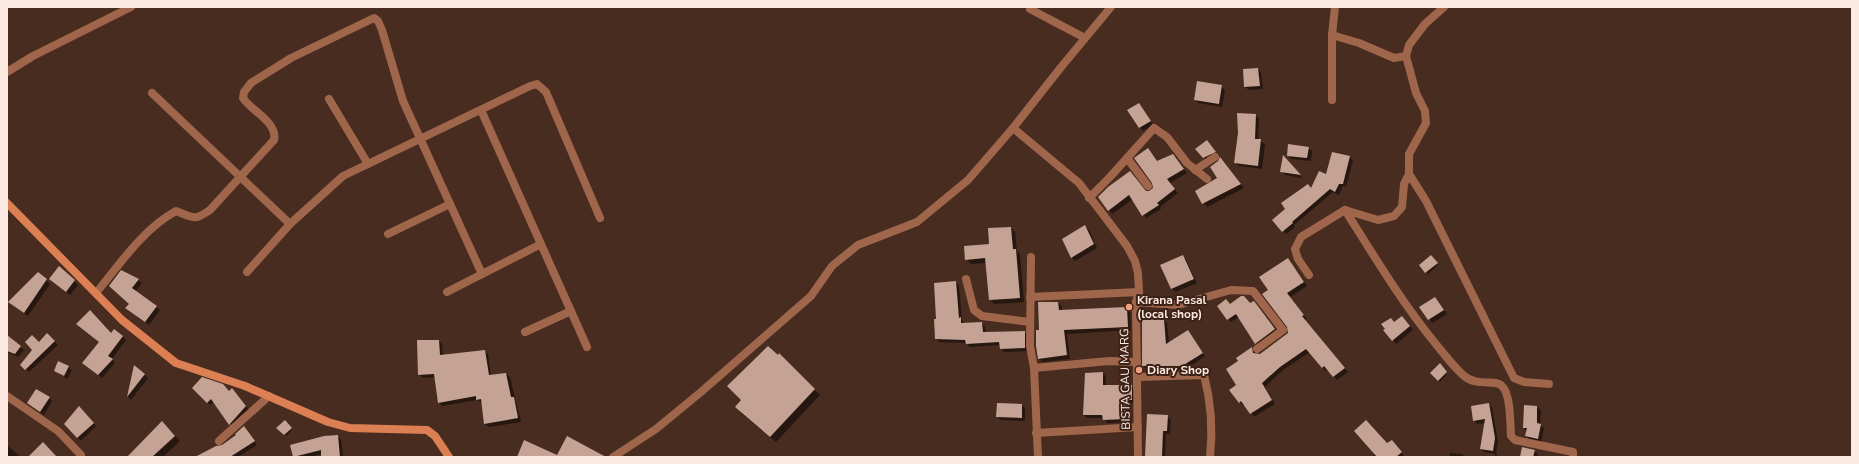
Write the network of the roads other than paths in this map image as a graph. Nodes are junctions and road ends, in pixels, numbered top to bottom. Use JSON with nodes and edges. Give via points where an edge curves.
{"nodes":[{"id":1,"x":131,"y":7,"type":"edge"},
{"id":2,"x":1111,"y":7,"type":"edge"},
{"id":3,"x":1335,"y":7,"type":"edge"},
{"id":4,"x":1444,"y":7,"type":"edge"},
{"id":5,"x":1030,"y":9,"type":"dead end"},
{"id":6,"x":1332,"y":35,"type":"junction"},
{"id":7,"x":1085,"y":38,"type":"junction"},
{"id":8,"x":1406,"y":56,"type":"junction"},
{"id":9,"x":7,"y":72,"type":"edge"},
{"id":10,"x":152,"y":93,"type":"dead end"},
{"id":11,"x":330,"y":100,"type":"dead end"},
{"id":12,"x":1332,"y":100,"type":"dead end"},
{"id":13,"x":481,"y":110,"type":"junction"},
{"id":14,"x":1013,"y":128,"type":"junction"},
{"id":15,"x":420,"y":139,"type":"junction"},
{"id":16,"x":1215,"y":157,"type":"dead end"},
{"id":17,"x":1127,"y":158,"type":"junction"},
{"id":18,"x":368,"y":164,"type":"junction"},
{"id":19,"x":1196,"y":170,"type":"junction"},
{"id":20,"x":1409,"y":174,"type":"junction"},
{"id":21,"x":240,"y":176,"type":"junction"},
{"id":22,"x":1207,"y":179,"type":"dead end"},
{"id":23,"x":1148,"y":186,"type":"dead end"},
{"id":24,"x":1089,"y":198,"type":"junction"},
{"id":25,"x":7,"y":202,"type":"edge"},
{"id":26,"x":450,"y":204,"type":"junction"},
{"id":27,"x":1346,"y":210,"type":"junction"},
{"id":28,"x":600,"y":218,"type":"dead end"},
{"id":29,"x":290,"y":224,"type":"junction"},
{"id":30,"x":388,"y":234,"type":"dead end"},
{"id":31,"x":541,"y":244,"type":"junction"},
{"id":32,"x":1031,"y":257,"type":"dead end"},
{"id":33,"x":247,"y":272,"type":"dead end"},
{"id":34,"x":482,"y":274,"type":"junction"},
{"id":35,"x":1309,"y":276,"type":"dead end"},
{"id":36,"x":966,"y":279,"type":"dead end"},
{"id":37,"x":447,"y":292,"type":"dead end"},
{"id":38,"x":1139,"y":292,"type":"junction"},
{"id":39,"x":96,"y":293,"type":"junction"},
{"id":40,"x":1030,"y":297,"type":"junction"},
{"id":41,"x":1136,"y":302,"type":"junction"},
{"id":42,"x":571,"y":311,"type":"junction"},
{"id":43,"x":1030,"y":322,"type":"junction"},
{"id":44,"x":525,"y":332,"type":"dead end"},
{"id":45,"x":587,"y":347,"type":"dead end"},
{"id":46,"x":1257,"y":349,"type":"dead end"},
{"id":47,"x":1137,"y":362,"type":"junction"},
{"id":48,"x":1034,"y":368,"type":"junction"},
{"id":49,"x":1138,"y":377,"type":"junction"},
{"id":50,"x":1514,"y":378,"type":"junction"},
{"id":51,"x":1549,"y":384,"type":"dead end"},
{"id":52,"x":1502,"y":385,"type":"junction"},
{"id":53,"x":7,"y":396,"type":"edge"},
{"id":54,"x":269,"y":396,"type":"junction"},
{"id":55,"x":1138,"y":427,"type":"junction"},
{"id":56,"x":1036,"y":433,"type":"junction"},
{"id":57,"x":219,"y":441,"type":"dead end"},
{"id":58,"x":81,"y":456,"type":"edge"},
{"id":59,"x":449,"y":457,"type":"edge"},
{"id":60,"x":613,"y":457,"type":"edge"},
{"id":61,"x":1038,"y":457,"type":"edge"},
{"id":62,"x":1138,"y":457,"type":"edge"},
{"id":63,"x":1210,"y":457,"type":"edge"},
{"id":64,"x":1573,"y":457,"type":"edge"}],
"edges":[{"from":1,"to":9,"type":"street","via":[[33,56]]},
{"from":2,"to":7,"type":"street"},
{"from":3,"to":6,"type":"street"},
{"from":4,"to":8,"type":"street","via":[[1425,24],[1409,45]]},
{"from":5,"to":7,"type":"street"},
{"from":6,"to":8,"type":"street","via":[[1394,58]]},
{"from":6,"to":12,"type":"street"},
{"from":7,"to":14,"type":"street"},
{"from":8,"to":20,"type":"street","via":[[1416,93],[1425,111],[1426,123],[1409,154]]},
{"from":10,"to":21,"type":"street"},
{"from":11,"to":18,"type":"street"},
{"from":13,"to":15,"type":"street"},
{"from":13,"to":28,"type":"street","via":[[530,86],[541,85]]},
{"from":13,"to":31,"type":"street"},
{"from":14,"to":24,"type":"street","name":"BISTA GAU MARG","via":[[1078,184]]},
{"from":14,"to":60,"type":"street","via":[[968,180],[917,222],[858,245],[832,266],[811,296],[707,387],[656,429]]},
{"from":15,"to":18,"type":"street"},
{"from":15,"to":21,"type":"street","via":[[403,101],[382,30],[374,18],[291,58],[251,83],[244,92],[244,100],[260,113],[275,136]]},
{"from":15,"to":26,"type":"street"},
{"from":16,"to":19,"type":"street"},
{"from":17,"to":19,"type":"street","via":[[1154,128],[1167,137],[1187,163]]},
{"from":17,"to":23,"type":"street"},
{"from":17,"to":24,"type":"street"},
{"from":18,"to":29,"type":"street","via":[[343,176]]},
{"from":19,"to":22,"type":"street"},
{"from":20,"to":27,"type":"street","via":[[1404,184],[1402,207],[1394,216],[1378,220]]},
{"from":20,"to":50,"type":"street","via":[[1426,201]]},
{"from":21,"to":29,"type":"street"},
{"from":21,"to":39,"type":"street","via":[[210,210],[198,218],[176,211],[163,218],[145,234]]},
{"from":24,"to":38,"type":"street","name":"BISTA GAU MARG","via":[[1131,253],[1138,273]]},
{"from":25,"to":39,"type":"main road"},
{"from":26,"to":30,"type":"street"},
{"from":26,"to":34,"type":"street"},
{"from":27,"to":35,"type":"street","via":[[1301,237],[1295,249]]},
{"from":27,"to":52,"type":"street","via":[[1384,274],[1458,370],[1472,382]]},
{"from":29,"to":33,"type":"street"},
{"from":31,"to":34,"type":"street"},
{"from":31,"to":42,"type":"street"},
{"from":32,"to":40,"type":"street"},
{"from":34,"to":37,"type":"street"},
{"from":36,"to":43,"type":"street","via":[[974,310],[982,316]]},
{"from":38,"to":40,"type":"street"},
{"from":38,"to":41,"type":"street","name":"BISTA GAU MARG"},
{"from":39,"to":54,"type":"main road","via":[[122,320],[176,363]]},
{"from":40,"to":43,"type":"street"},
{"from":41,"to":46,"type":"street","via":[[1178,305],[1231,290],[1253,291],[1284,330]]},
{"from":41,"to":47,"type":"street","name":"BISTA GAU MARG"},
{"from":42,"to":44,"type":"street"},
{"from":42,"to":45,"type":"street"},
{"from":43,"to":48,"type":"street","via":[[1030,346]]},
{"from":47,"to":48,"type":"street","via":[[1109,361]]},
{"from":47,"to":49,"type":"street","name":"BISTA GAU MARG"},
{"from":48,"to":56,"type":"street"},
{"from":49,"to":55,"type":"street","name":"BISTA GAU MARG"},
{"from":49,"to":63,"type":"street","via":[[1204,375],[1211,418]]},
{"from":50,"to":51,"type":"street","via":[[1524,382]]},
{"from":50,"to":52,"type":"street"},
{"from":52,"to":64,"type":"street","via":[[1507,394],[1511,436],[1514,440],[1573,452]]},
{"from":53,"to":58,"type":"street","via":[[58,431]]},
{"from":54,"to":57,"type":"street"},
{"from":54,"to":59,"type":"main road","via":[[328,422],[350,428],[427,430],[435,436]]},
{"from":55,"to":56,"type":"street"},
{"from":55,"to":62,"type":"street","name":"BISTA GAU MARG"},
{"from":56,"to":61,"type":"street"}]}
